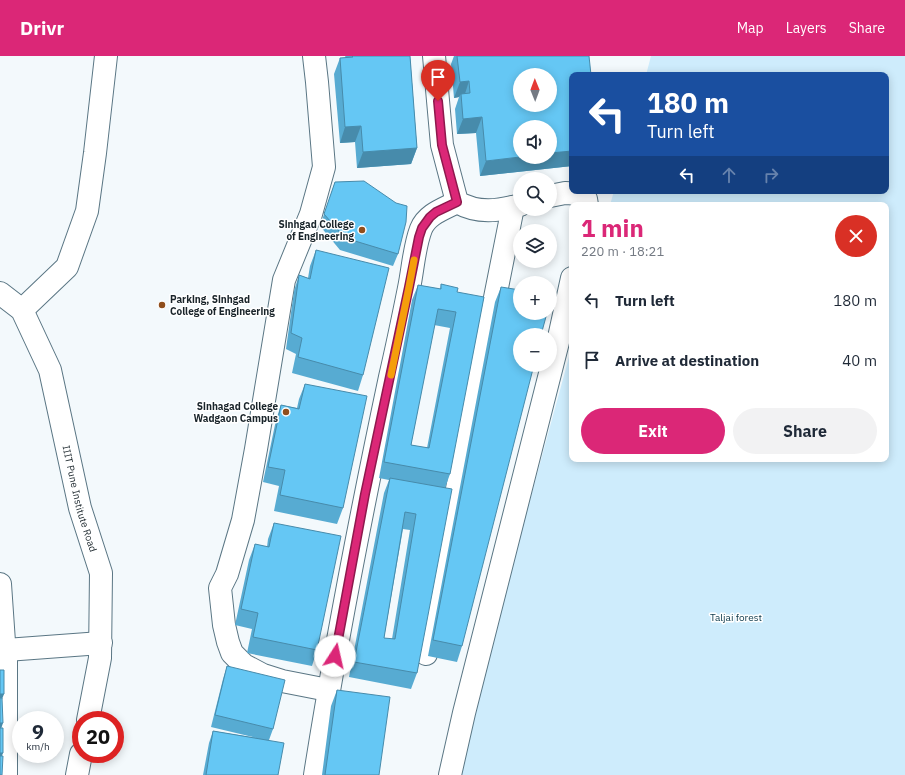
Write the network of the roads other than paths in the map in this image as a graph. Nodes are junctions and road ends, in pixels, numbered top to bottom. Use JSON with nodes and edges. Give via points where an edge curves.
{"nodes":[{"id":1,"x":106,"y":56,"type":"edge"},
{"id":2,"x":314,"y":56,"type":"edge"},
{"id":3,"x":434,"y":56,"type":"edge"},
{"id":4,"x":569,"y":193,"type":"edge"},
{"id":5,"x":557,"y":195,"type":"edge"},
{"id":6,"x":457,"y":202,"type":"junction"},
{"id":7,"x":513,"y":207,"type":"edge"},
{"id":8,"x":514,"y":216,"type":"edge"},
{"id":9,"x":0,"y":292,"type":"edge"},
{"id":10,"x":569,"y":292,"type":"edge"},
{"id":11,"x":22,"y":310,"type":"junction"},
{"id":12,"x":0,"y":584,"type":"edge"},
{"id":13,"x":101,"y":643,"type":"junction"},
{"id":14,"x":4,"y":645,"type":"edge"},
{"id":15,"x":426,"y":654,"type":"dead end"},
{"id":16,"x":328,"y":690,"type":"junction"},
{"id":17,"x":90,"y":711,"type":"edge"},
{"id":18,"x":79,"y":763,"type":"edge"},
{"id":19,"x":6,"y":775,"type":"edge"},
{"id":20,"x":77,"y":775,"type":"edge"},
{"id":21,"x":315,"y":775,"type":"edge"},
{"id":22,"x":450,"y":775,"type":"edge"}],
"edges":[{"from":1,"to":11,"type":"street","via":[[87,211],[67,267]]},
{"from":2,"to":16,"type":"street","via":[[324,167],[311,214],[284,280],[243,520],[227,574],[220,588],[228,642],[232,653],[244,665],[282,681]]},
{"from":3,"to":6,"type":"street","via":[[442,145]]},
{"from":4,"to":5,"type":"street"},
{"from":6,"to":7,"type":"street","via":[[479,210]]},
{"from":6,"to":16,"type":"street","via":[[430,217],[422,228],[416,247]]},
{"from":8,"to":15,"type":"street","via":[[452,509]]},
{"from":9,"to":11,"type":"street","name":"IIIT Pune Institute Road"},
{"from":10,"to":22,"type":"street"},
{"from":11,"to":13,"type":"street","name":"IIIT Pune Institute Road","via":[[50,370],[80,508],[101,574]]},
{"from":12,"to":14,"type":"street"},
{"from":13,"to":14,"type":"street"},
{"from":13,"to":17,"type":"street","name":"IIIT Pune Institute Road"},
{"from":14,"to":19,"type":"street"},
{"from":16,"to":21,"type":"street"},
{"from":18,"to":20,"type":"street"}]}
